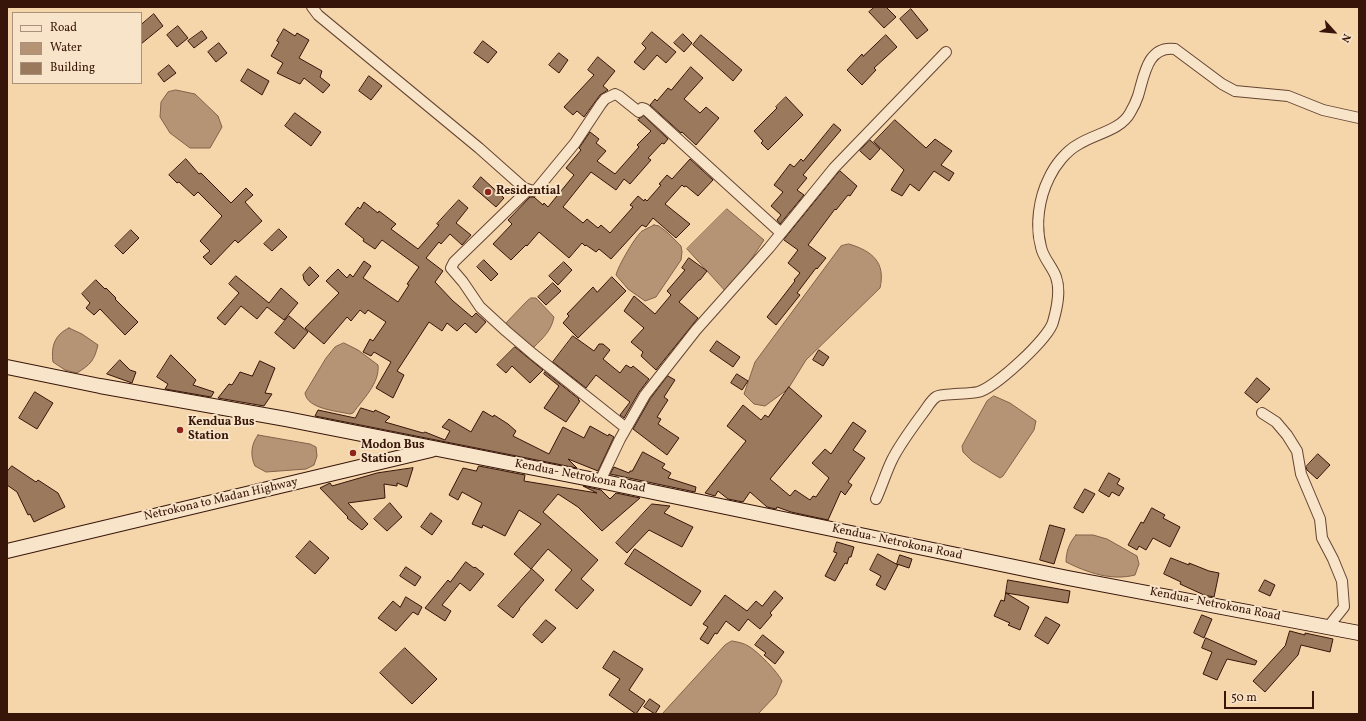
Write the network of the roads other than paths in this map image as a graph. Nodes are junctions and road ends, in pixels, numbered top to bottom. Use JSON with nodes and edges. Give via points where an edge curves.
{"nodes":[{"id":1,"x":312,"y":7,"type":"edge"},
{"id":2,"x":946,"y":52,"type":"dead end"},
{"id":3,"x":1359,"y":118,"type":"edge"},
{"id":4,"x":528,"y":190,"type":"junction"},
{"id":5,"x":781,"y":233,"type":"junction"},
{"id":6,"x":7,"y":367,"type":"edge"},
{"id":7,"x":1262,"y":413,"type":"dead end"},
{"id":8,"x":626,"y":428,"type":"junction"},
{"id":9,"x":435,"y":449,"type":"junction"},
{"id":10,"x":600,"y":481,"type":"junction"},
{"id":11,"x":876,"y":499,"type":"dead end"},
{"id":12,"x":7,"y":551,"type":"edge"},
{"id":13,"x":1328,"y":627,"type":"junction"},
{"id":14,"x":1359,"y":633,"type":"edge"}],
"edges":[{"from":1,"to":4,"type":"street","via":[[372,61]]},
{"from":2,"to":5,"type":"street","via":[[834,168]]},
{"from":3,"to":11,"type":"street","via":[[1323,110],[1288,96],[1235,91],[1175,49],[1170,48],[1153,56],[1129,115],[1119,125],[1077,144],[1060,159],[1049,178],[1041,200],[1038,222],[1041,247],[1056,277],[1059,301],[1050,329],[1044,338],[999,380],[980,392],[935,397],[917,420],[893,459]]},
{"from":4,"to":5,"type":"street","via":[[537,189],[575,143],[600,104],[615,94],[639,112],[645,108]]},
{"from":4,"to":8,"type":"street","via":[[454,262],[451,268],[480,307],[506,331]]},
{"from":5,"to":8,"type":"street","via":[[696,330],[645,395]]},
{"from":6,"to":9,"type":"main road","name":"Kendua- Netrokona Road"},
{"from":7,"to":13,"type":"street","via":[[1276,422],[1298,451],[1301,474],[1320,519],[1322,538],[1342,581],[1344,607]]},
{"from":8,"to":10,"type":"street"},
{"from":9,"to":10,"type":"main road","name":"Kendua- Netrokona Road"},
{"from":9,"to":12,"type":"main road","name":"Netrokona to Madan Highway"},
{"from":10,"to":13,"type":"main road","name":"Kendua- Netrokona Road","via":[[1068,578]]},
{"from":13,"to":14,"type":"main road","name":"Kendua- Netrokona Road"}]}
